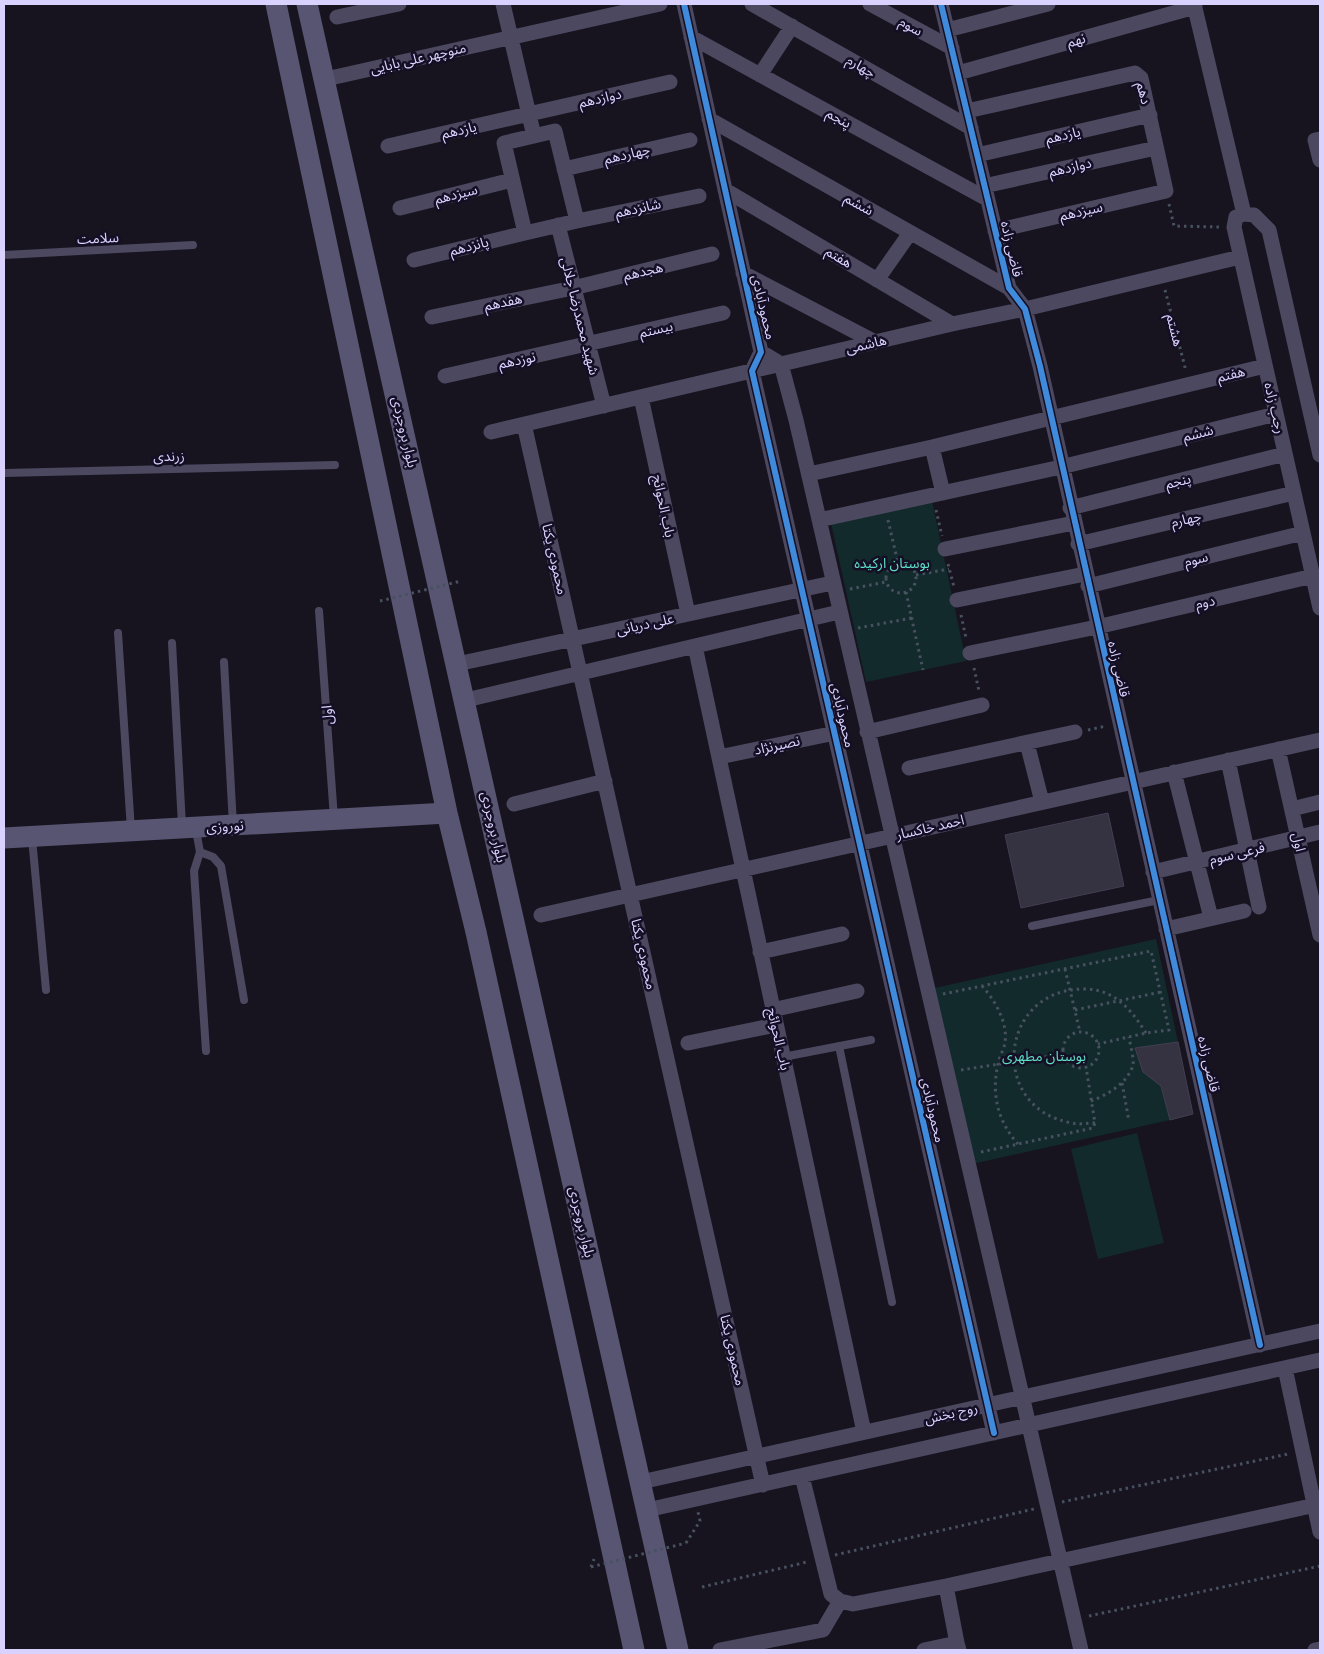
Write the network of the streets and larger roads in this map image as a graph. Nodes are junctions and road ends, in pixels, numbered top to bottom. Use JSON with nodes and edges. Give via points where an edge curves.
{"nodes":[{"id":1,"x":276,"y":4,"type":"edge"},
{"id":2,"x":307,"y":4,"type":"edge"},
{"id":3,"x":399,"y":4,"type":"edge"},
{"id":4,"x":503,"y":4,"type":"edge"},
{"id":5,"x":660,"y":4,"type":"edge"},
{"id":6,"x":684,"y":4,"type":"edge"},
{"id":7,"x":752,"y":4,"type":"edge"},
{"id":8,"x":870,"y":4,"type":"edge"},
{"id":9,"x":941,"y":4,"type":"edge"},
{"id":10,"x":1048,"y":4,"type":"edge"},
{"id":11,"x":1194,"y":5,"type":"edge"},
{"id":12,"x":775,"y":10,"type":"edge"},
{"id":13,"x":337,"y":18,"type":"dead end"},
{"id":14,"x":792,"y":26,"type":"junction"},
{"id":15,"x":947,"y":30,"type":"junction"},
{"id":16,"x":511,"y":37,"type":"junction"},
{"id":17,"x":691,"y":37,"type":"junction"},
{"id":18,"x":952,"y":48,"type":"junction"},
{"id":19,"x":958,"y":73,"type":"junction"},
{"id":20,"x":760,"y":75,"type":"junction"},
{"id":21,"x":326,"y":79,"type":"junction"},
{"id":22,"x":670,"y":82,"type":"dead end"},
{"id":23,"x":967,"y":111,"type":"junction"},
{"id":24,"x":530,"y":114,"type":"junction"},
{"id":25,"x":1150,"y":115,"type":"junction"},
{"id":26,"x":710,"y":119,"type":"junction"},
{"id":27,"x":971,"y":128,"type":"junction"},
{"id":28,"x":534,"y":136,"type":"junction"},
{"id":29,"x":1320,"y":139,"type":"edge"},
{"id":30,"x":690,"y":140,"type":"dead end"},
{"id":31,"x":388,"y":146,"type":"dead end"},
{"id":32,"x":1156,"y":148,"type":"junction"},
{"id":33,"x":977,"y":155,"type":"junction"},
{"id":34,"x":1320,"y":160,"type":"edge"},
{"id":35,"x":564,"y":169,"type":"junction"},
{"id":36,"x":512,"y":180,"type":"junction"},
{"id":37,"x":725,"y":190,"type":"junction"},
{"id":38,"x":1166,"y":192,"type":"joint"},
{"id":39,"x":986,"y":193,"type":"junction"},
{"id":40,"x":699,"y":196,"type":"dead end"},
{"id":41,"x":400,"y":208,"type":"dead end"},
{"id":42,"x":1244,"y":214,"type":"junction"},
{"id":43,"x":577,"y":221,"type":"junction"},
{"id":44,"x":558,"y":225,"type":"junction"},
{"id":45,"x":995,"y":231,"type":"junction"},
{"id":46,"x":525,"y":233,"type":"junction"},
{"id":47,"x":910,"y":233,"type":"junction"},
{"id":48,"x":712,"y":254,"type":"dead end"},
{"id":49,"x":1240,"y":256,"type":"junction"},
{"id":50,"x":414,"y":260,"type":"dead end"},
{"id":51,"x":744,"y":273,"type":"junction"},
{"id":52,"x":877,"y":280,"type":"junction"},
{"id":53,"x":573,"y":288,"type":"junction"},
{"id":54,"x":1009,"y":288,"type":"junction"},
{"id":55,"x":1025,"y":310,"type":"junction"},
{"id":56,"x":724,"y":313,"type":"dead end"},
{"id":57,"x":432,"y":317,"type":"dead end"},
{"id":58,"x":952,"y":324,"type":"junction"},
{"id":59,"x":875,"y":342,"type":"junction"},
{"id":60,"x":588,"y":345,"type":"junction"},
{"id":61,"x":761,"y":352,"type":"junction"},
{"id":62,"x":781,"y":364,"type":"junction"},
{"id":63,"x":1265,"y":366,"type":"junction"},
{"id":64,"x":752,"y":371,"type":"junction"},
{"id":65,"x":445,"y":376,"type":"dead end"},
{"id":66,"x":641,"y":397,"type":"junction"},
{"id":67,"x":604,"y":406,"type":"junction"},
{"id":68,"x":1276,"y":414,"type":"junction"},
{"id":69,"x":1051,"y":417,"type":"junction"},
{"id":70,"x":524,"y":424,"type":"junction"},
{"id":71,"x":491,"y":432,"type":"dead end"},
{"id":72,"x":932,"y":447,"type":"junction"},
{"id":73,"x":1285,"y":454,"type":"junction"},
{"id":74,"x":1320,"y":456,"type":"edge"},
{"id":75,"x":1061,"y":467,"type":"junction"},
{"id":76,"x":809,"y":474,"type":"junction"},
{"id":77,"x":1294,"y":493,"type":"junction"},
{"id":78,"x":938,"y":494,"type":"junction"},
{"id":79,"x":1072,"y":515,"type":"junction"},
{"id":80,"x":819,"y":520,"type":"junction"},
{"id":81,"x":1303,"y":532,"type":"junction"},
{"id":82,"x":1078,"y":544,"type":"junction"},
{"id":83,"x":945,"y":549,"type":"road end"},
{"id":84,"x":1313,"y":576,"type":"junction"},
{"id":85,"x":1087,"y":580,"type":"junction"},
{"id":86,"x":833,"y":587,"type":"junction"},
{"id":87,"x":802,"y":590,"type":"junction"},
{"id":88,"x":957,"y":600,"type":"road end"},
{"id":89,"x":1320,"y":608,"type":"edge"},
{"id":90,"x":839,"y":612,"type":"junction"},
{"id":91,"x":688,"y":614,"type":"junction"},
{"id":92,"x":809,"y":619,"type":"junction"},
{"id":93,"x":1097,"y":627,"type":"junction"},
{"id":94,"x":573,"y":639,"type":"junction"},
{"id":95,"x":695,"y":646,"type":"junction"},
{"id":96,"x":970,"y":653,"type":"road end"},
{"id":97,"x":457,"y":664,"type":"junction"},
{"id":98,"x":580,"y":673,"type":"junction"},
{"id":99,"x":466,"y":700,"type":"junction"},
{"id":100,"x":982,"y":704,"type":"road end"},
{"id":101,"x":867,"y":732,"type":"junction"},
{"id":102,"x":1075,"y":732,"type":"road end"},
{"id":103,"x":835,"y":733,"type":"junction"},
{"id":104,"x":1320,"y":740,"type":"edge"},
{"id":105,"x":1027,"y":743,"type":"junction"},
{"id":106,"x":1278,"y":749,"type":"junction"},
{"id":107,"x":719,"y":757,"type":"junction"},
{"id":108,"x":1228,"y":760,"type":"junction"},
{"id":109,"x":910,"y":768,"type":"dead end"},
{"id":110,"x":1174,"y":772,"type":"junction"},
{"id":111,"x":605,"y":781,"type":"junction"},
{"id":112,"x":1132,"y":782,"type":"junction"},
{"id":113,"x":1042,"y":802,"type":"junction"},
{"id":114,"x":1320,"y":802,"type":"edge"},
{"id":115,"x":514,"y":804,"type":"dead end"},
{"id":116,"x":1292,"y":809,"type":"junction"},
{"id":117,"x":447,"y":813,"type":"junction"},
{"id":118,"x":1320,"y":832,"type":"edge"},
{"id":119,"x":892,"y":836,"type":"junction"},
{"id":120,"x":4,"y":838,"type":"edge"},
{"id":121,"x":1299,"y":838,"type":"junction"},
{"id":122,"x":860,"y":843,"type":"junction"},
{"id":123,"x":1247,"y":850,"type":"junction"},
{"id":124,"x":1197,"y":862,"type":"junction"},
{"id":125,"x":743,"y":869,"type":"junction"},
{"id":126,"x":1153,"y":872,"type":"junction"},
{"id":127,"x":1315,"y":886,"type":"edge"},
{"id":128,"x":630,"y":894,"type":"junction"},
{"id":129,"x":1259,"y":907,"type":"dead end"},
{"id":130,"x":1244,"y":911,"type":"dead end"},
{"id":131,"x":540,"y":915,"type":"dead end"},
{"id":132,"x":1211,"y":918,"type":"junction"},
{"id":133,"x":1166,"y":929,"type":"junction"},
{"id":134,"x":842,"y":934,"type":"dead end"},
{"id":135,"x":1320,"y":934,"type":"edge"},
{"id":136,"x":760,"y":952,"type":"junction"},
{"id":137,"x":857,"y":992,"type":"dead end"},
{"id":138,"x":772,"y":1010,"type":"junction"},
{"id":139,"x":776,"y":1025,"type":"junction"},
{"id":140,"x":688,"y":1043,"type":"dead end"},
{"id":141,"x":1320,"y":1331,"type":"edge"},
{"id":142,"x":1260,"y":1345,"type":"junction"},
{"id":143,"x":1320,"y":1360,"type":"edge"},
{"id":144,"x":1285,"y":1368,"type":"junction"},
{"id":145,"x":1023,"y":1397,"type":"junction"},
{"id":146,"x":988,"y":1405,"type":"junction"},
{"id":147,"x":1029,"y":1425,"type":"junction"},
{"id":148,"x":864,"y":1432,"type":"junction"},
{"id":149,"x":994,"y":1433,"type":"junction"},
{"id":150,"x":757,"y":1456,"type":"junction"},
{"id":151,"x":802,"y":1476,"type":"junction"},
{"id":152,"x":640,"y":1482,"type":"junction"},
{"id":153,"x":763,"y":1484,"type":"junction"},
{"id":154,"x":1317,"y":1504,"type":"edge"},
{"id":155,"x":647,"y":1510,"type":"junction"},
{"id":156,"x":1320,"y":1532,"type":"edge"},
{"id":157,"x":1059,"y":1561,"type":"junction"},
{"id":158,"x":946,"y":1586,"type":"junction"},
{"id":159,"x":840,"y":1601,"type":"junction"},
{"id":160,"x":958,"y":1647,"type":"edge"},
{"id":161,"x":1320,"y":1649,"type":"edge"},
{"id":162,"x":634,"y":1650,"type":"edge"},
{"id":163,"x":678,"y":1650,"type":"edge"},
{"id":164,"x":720,"y":1650,"type":"edge"},
{"id":165,"x":924,"y":1650,"type":"edge"},
{"id":166,"x":1081,"y":1650,"type":"edge"},
{"id":167,"x":1314,"y":1650,"type":"edge"}],
"edges":[{"from":1,"to":117,"type":"main road"},
{"from":2,"to":21,"type":"main road","name":"بلوار بروجردی"},
{"from":3,"to":13,"type":"street"},
{"from":4,"to":16,"type":"street"},
{"from":5,"to":16,"type":"street","name":"منوچهر علی بابایی"},
{"from":6,"to":17,"type":"street","name":"محمودآبادی"},
{"from":7,"to":12,"type":"street","name":"چهارم"},
{"from":8,"to":18,"type":"street","name":"سوم"},
{"from":9,"to":15,"type":"street","name":"قاضی زاده"},
{"from":10,"to":15,"type":"street"},
{"from":11,"to":19,"type":"street","name":"نهم"},
{"from":11,"to":42,"type":"street"},
{"from":12,"to":14,"type":"street","name":"چهارم"},
{"from":14,"to":20,"type":"street"},
{"from":14,"to":27,"type":"street","name":"چهارم"},
{"from":15,"to":18,"type":"street","name":"قاضی زاده"},
{"from":16,"to":21,"type":"street","name":"منوچهر علی بابایی"},
{"from":16,"to":24,"type":"street"},
{"from":17,"to":20,"type":"street","name":"پنجم"},
{"from":17,"to":26,"type":"street","name":"محمودآبادی"},
{"from":18,"to":19,"type":"street","name":"قاضی زاده"},
{"from":19,"to":23,"type":"street","name":"قاضی زاده"},
{"from":20,"to":39,"type":"street","name":"پنجم"},
{"from":21,"to":97,"type":"main road","name":"بلوار بروجردی"},
{"from":22,"to":24,"type":"street","name":"دوازدهم"},
{"from":23,"to":25,"type":"street","name":"دهم","via":[[1135,73],[1141,78]]},
{"from":23,"to":27,"type":"street","name":"قاضی زاده"},
{"from":24,"to":28,"type":"street"},
{"from":24,"to":31,"type":"street","name":"یازدهم"},
{"from":25,"to":32,"type":"street","name":"دهم"},
{"from":25,"to":33,"type":"street","name":"یازدهم"},
{"from":26,"to":37,"type":"street","name":"محمودآبادی"},
{"from":26,"to":47,"type":"street","name":"ششم"},
{"from":27,"to":33,"type":"street","name":"قاضی زاده"},
{"from":28,"to":35,"type":"street","via":[[556,131]]},
{"from":28,"to":36,"type":"street","via":[[504,143]]},
{"from":29,"to":34,"type":"street","via":[[1315,140]]},
{"from":30,"to":35,"type":"street","name":"چهاردهم"},
{"from":32,"to":38,"type":"street","name":"دهم"},
{"from":32,"to":39,"type":"street","name":"دوازدهم"},
{"from":33,"to":39,"type":"street","name":"قاضی زاده"},
{"from":35,"to":43,"type":"street"},
{"from":36,"to":41,"type":"street","name":"سیزدهم"},
{"from":36,"to":46,"type":"street"},
{"from":37,"to":51,"type":"street","name":"محمودآبادی"},
{"from":37,"to":52,"type":"street","name":"هفتم"},
{"from":38,"to":45,"type":"street","name":"سیزدهم"},
{"from":39,"to":45,"type":"street","name":"قاضی زاده"},
{"from":40,"to":43,"type":"street","name":"شانزدهم"},
{"from":42,"to":49,"type":"street","name":"رجب زاده","via":[[1236,217],[1234,227]]},
{"from":42,"to":74,"type":"street","via":[[1254,215],[1269,230]]},
{"from":43,"to":44,"type":"street"},
{"from":44,"to":46,"type":"street"},
{"from":44,"to":53,"type":"street","name":"شهید محمدرضا جلالی"},
{"from":45,"to":54,"type":"street","name":"قاضی زاده"},
{"from":46,"to":50,"type":"street","name":"پانزدهم"},
{"from":47,"to":52,"type":"street"},
{"from":47,"to":54,"type":"street","name":"ششم"},
{"from":48,"to":53,"type":"street","name":"هجدهم"},
{"from":49,"to":55,"type":"street","name":"هاشمی"},
{"from":49,"to":63,"type":"street","name":"رجب زاده"},
{"from":51,"to":59,"type":"street"},
{"from":51,"to":61,"type":"street","name":"محمودآبادی"},
{"from":52,"to":58,"type":"street","name":"هفتم"},
{"from":53,"to":57,"type":"street","name":"هفدهم"},
{"from":53,"to":60,"type":"street","name":"شهید محمدرضا جلالی"},
{"from":54,"to":55,"type":"street","name":"قاضی زاده"},
{"from":55,"to":58,"type":"street","name":"هاشمی"},
{"from":55,"to":69,"type":"street","name":"قاضی زاده"},
{"from":56,"to":60,"type":"street","name":"بیستم"},
{"from":58,"to":59,"type":"street","name":"هاشمی"},
{"from":59,"to":62,"type":"street","name":"هاشمی"},
{"from":60,"to":65,"type":"street","name":"نوزدهم"},
{"from":60,"to":67,"type":"street","name":"شهید محمدرضا جلالی"},
{"from":61,"to":62,"type":"street","name":"محمودآبادی"},
{"from":61,"to":64,"type":"street","name":"محمودآبادی"},
{"from":62,"to":64,"type":"street","name":"هاشمی"},
{"from":62,"to":76,"type":"street","name":"محمودآبادی"},
{"from":63,"to":68,"type":"street","name":"رجب زاده"},
{"from":63,"to":69,"type":"street","name":"هفتم"},
{"from":64,"to":66,"type":"street","name":"هاشمی"},
{"from":64,"to":87,"type":"street","name":"محمودآبادی"},
{"from":66,"to":67,"type":"street","name":"هاشمی"},
{"from":66,"to":91,"type":"street","name":"باب الحوائج"},
{"from":67,"to":70,"type":"street","name":"هاشمی"},
{"from":68,"to":73,"type":"street","name":"رجب زاده"},
{"from":68,"to":75,"type":"street","name":"ششم"},
{"from":69,"to":72,"type":"street","name":"هفتم"},
{"from":69,"to":75,"type":"street","name":"قاضی زاده"},
{"from":70,"to":71,"type":"street","name":"هاشمی"},
{"from":70,"to":94,"type":"street","name":"محمودی یکتا"},
{"from":72,"to":76,"type":"street","name":"هفتم"},
{"from":72,"to":78,"type":"street"},
{"from":73,"to":77,"type":"street","name":"رجب زاده"},
{"from":73,"to":79,"type":"street","name":"پنجم"},
{"from":75,"to":78,"type":"street","name":"ششم"},
{"from":75,"to":79,"type":"street","name":"قاضی زاده"},
{"from":76,"to":80,"type":"street","name":"محمودآبادی"},
{"from":77,"to":81,"type":"street","name":"رجب زاده"},
{"from":77,"to":82,"type":"street","name":"چهارم"},
{"from":78,"to":80,"type":"street","name":"ششم"},
{"from":79,"to":82,"type":"street","name":"قاضی زاده"},
{"from":79,"to":83,"type":"street","name":"پنجم"},
{"from":80,"to":86,"type":"street","name":"محمودآبادی"},
{"from":81,"to":84,"type":"street","name":"رجب زاده"},
{"from":81,"to":85,"type":"street","name":"سوم"},
{"from":82,"to":85,"type":"street","name":"قاضی زاده"},
{"from":84,"to":89,"type":"street","name":"رجب زاده"},
{"from":84,"to":93,"type":"street","name":"دوم"},
{"from":85,"to":88,"type":"street","name":"سوم"},
{"from":85,"to":93,"type":"street","name":"قاضی زاده"},
{"from":86,"to":87,"type":"street","name":"علی دریانی"},
{"from":86,"to":90,"type":"street","name":"محمودآبادی"},
{"from":87,"to":91,"type":"street","name":"علی دریانی"},
{"from":87,"to":92,"type":"street","name":"محمودآبادی"},
{"from":90,"to":92,"type":"street"},
{"from":90,"to":101,"type":"street","name":"محمودآبادی"},
{"from":91,"to":94,"type":"street","name":"علی دریانی"},
{"from":92,"to":95,"type":"street"},
{"from":92,"to":103,"type":"street","name":"محمودآبادی"},
{"from":93,"to":96,"type":"street","name":"دوم"},
{"from":93,"to":112,"type":"street","name":"قاضی زاده"},
{"from":94,"to":97,"type":"street","name":"علی دریانی"},
{"from":94,"to":98,"type":"street","name":"محمودی یکتا"},
{"from":95,"to":98,"type":"street"},
{"from":95,"to":107,"type":"street","name":"باب الحوائج"},
{"from":97,"to":99,"type":"main road","name":"بلوار بروجردی"},
{"from":98,"to":99,"type":"street"},
{"from":98,"to":111,"type":"street","name":"محمودی یکتا"},
{"from":99,"to":152,"type":"main road","name":"بلوار بروجردی"},
{"from":100,"to":101,"type":"street"},
{"from":101,"to":119,"type":"street","name":"محمودآبادی"},
{"from":102,"to":105,"type":"street"},
{"from":103,"to":107,"type":"street","name":"نصیرنژاد"},
{"from":103,"to":122,"type":"street","name":"محمودآبادی"},
{"from":104,"to":106,"type":"street","name":"احمد خاکسار"},
{"from":105,"to":109,"type":"street"},
{"from":105,"to":113,"type":"street"},
{"from":106,"to":108,"type":"street","name":"احمد خاکسار"},
{"from":106,"to":116,"type":"street","name":"اول"},
{"from":107,"to":125,"type":"street","name":"باب الحوائج"},
{"from":108,"to":110,"type":"street","name":"احمد خاکسار"},
{"from":108,"to":123,"type":"street"},
{"from":110,"to":112,"type":"street","name":"احمد خاکسار"},
{"from":110,"to":124,"type":"street"},
{"from":111,"to":115,"type":"street"},
{"from":111,"to":128,"type":"street","name":"محمودی یکتا"},
{"from":112,"to":113,"type":"street","name":"احمد خاکسار"},
{"from":112,"to":126,"type":"street","name":"قاضی زاده"},
{"from":113,"to":119,"type":"street","name":"احمد خاکسار"},
{"from":114,"to":116,"type":"street"},
{"from":116,"to":121,"type":"street","name":"اول"},
{"from":117,"to":120,"type":"main road","name":"نوروزی"},
{"from":117,"to":162,"type":"main road"},
{"from":118,"to":121,"type":"street","name":"فرعی سوم"},
{"from":119,"to":122,"type":"street","name":"احمد خاکسار"},
{"from":119,"to":145,"type":"street","name":"محمودآبادی"},
{"from":121,"to":123,"type":"street","name":"فرعی سوم"},
{"from":121,"to":127,"type":"street","name":"اول"},
{"from":122,"to":125,"type":"street","name":"احمد خاکسار"},
{"from":122,"to":146,"type":"street","name":"محمودآبادی"},
{"from":123,"to":124,"type":"street","name":"فرعی سوم"},
{"from":123,"to":129,"type":"street"},
{"from":124,"to":126,"type":"street","name":"فرعی سوم"},
{"from":124,"to":132,"type":"street"},
{"from":125,"to":128,"type":"street","name":"احمد خاکسار"},
{"from":125,"to":136,"type":"street","name":"باب الحوائج"},
{"from":126,"to":133,"type":"street","name":"قاضی زاده"},
{"from":127,"to":135,"type":"street","name":"اول"},
{"from":128,"to":131,"type":"street","name":"احمد خاکسار"},
{"from":128,"to":150,"type":"street","name":"محمودی یکتا"},
{"from":130,"to":132,"type":"street"},
{"from":132,"to":133,"type":"street"},
{"from":133,"to":142,"type":"street","name":"قاضی زاده"},
{"from":134,"to":136,"type":"street"},
{"from":136,"to":138,"type":"street","name":"باب الحوائج"},
{"from":137,"to":138,"type":"street"},
{"from":138,"to":139,"type":"street","name":"باب الحوائج"},
{"from":139,"to":140,"type":"street"},
{"from":139,"to":148,"type":"street","name":"باب الحوائج"},
{"from":141,"to":142,"type":"street","name":"روح بخش"},
{"from":142,"to":145,"type":"street","name":"روح بخش"},
{"from":143,"to":144,"type":"street","name":"روح بخش"},
{"from":144,"to":147,"type":"street","name":"روح بخش"},
{"from":144,"to":154,"type":"street"},
{"from":145,"to":146,"type":"street","name":"روح بخش"},
{"from":145,"to":147,"type":"street","name":"محمودآبادی"},
{"from":146,"to":148,"type":"street","name":"روح بخش"},
{"from":146,"to":149,"type":"street","name":"محمودآبادی"},
{"from":147,"to":149,"type":"street","name":"روح بخش"},
{"from":147,"to":157,"type":"street","name":"محمودآبادی"},
{"from":148,"to":150,"type":"street","name":"روح بخش"},
{"from":149,"to":151,"type":"street","name":"روح بخش"},
{"from":150,"to":152,"type":"street","name":"روح بخش"},
{"from":150,"to":153,"type":"street","name":"محمودی یکتا"},
{"from":151,"to":153,"type":"street","name":"روح بخش"},
{"from":151,"to":159,"type":"street","via":[[831,1594]]},
{"from":152,"to":155,"type":"main road","name":"بلوار بروجردی"},
{"from":153,"to":155,"type":"street","name":"روح بخش"},
{"from":154,"to":156,"type":"street"},
{"from":154,"to":157,"type":"street"},
{"from":155,"to":163,"type":"main road","name":"بلوار بروجردی"},
{"from":157,"to":158,"type":"street"},
{"from":157,"to":166,"type":"street","name":"محمودآبادی"},
{"from":158,"to":159,"type":"street","via":[[853,1604]]},
{"from":158,"to":160,"type":"street"},
{"from":159,"to":164,"type":"street","via":[[823,1630]]},
{"from":160,"to":165,"type":"street"},
{"from":161,"to":167,"type":"street"}]}
